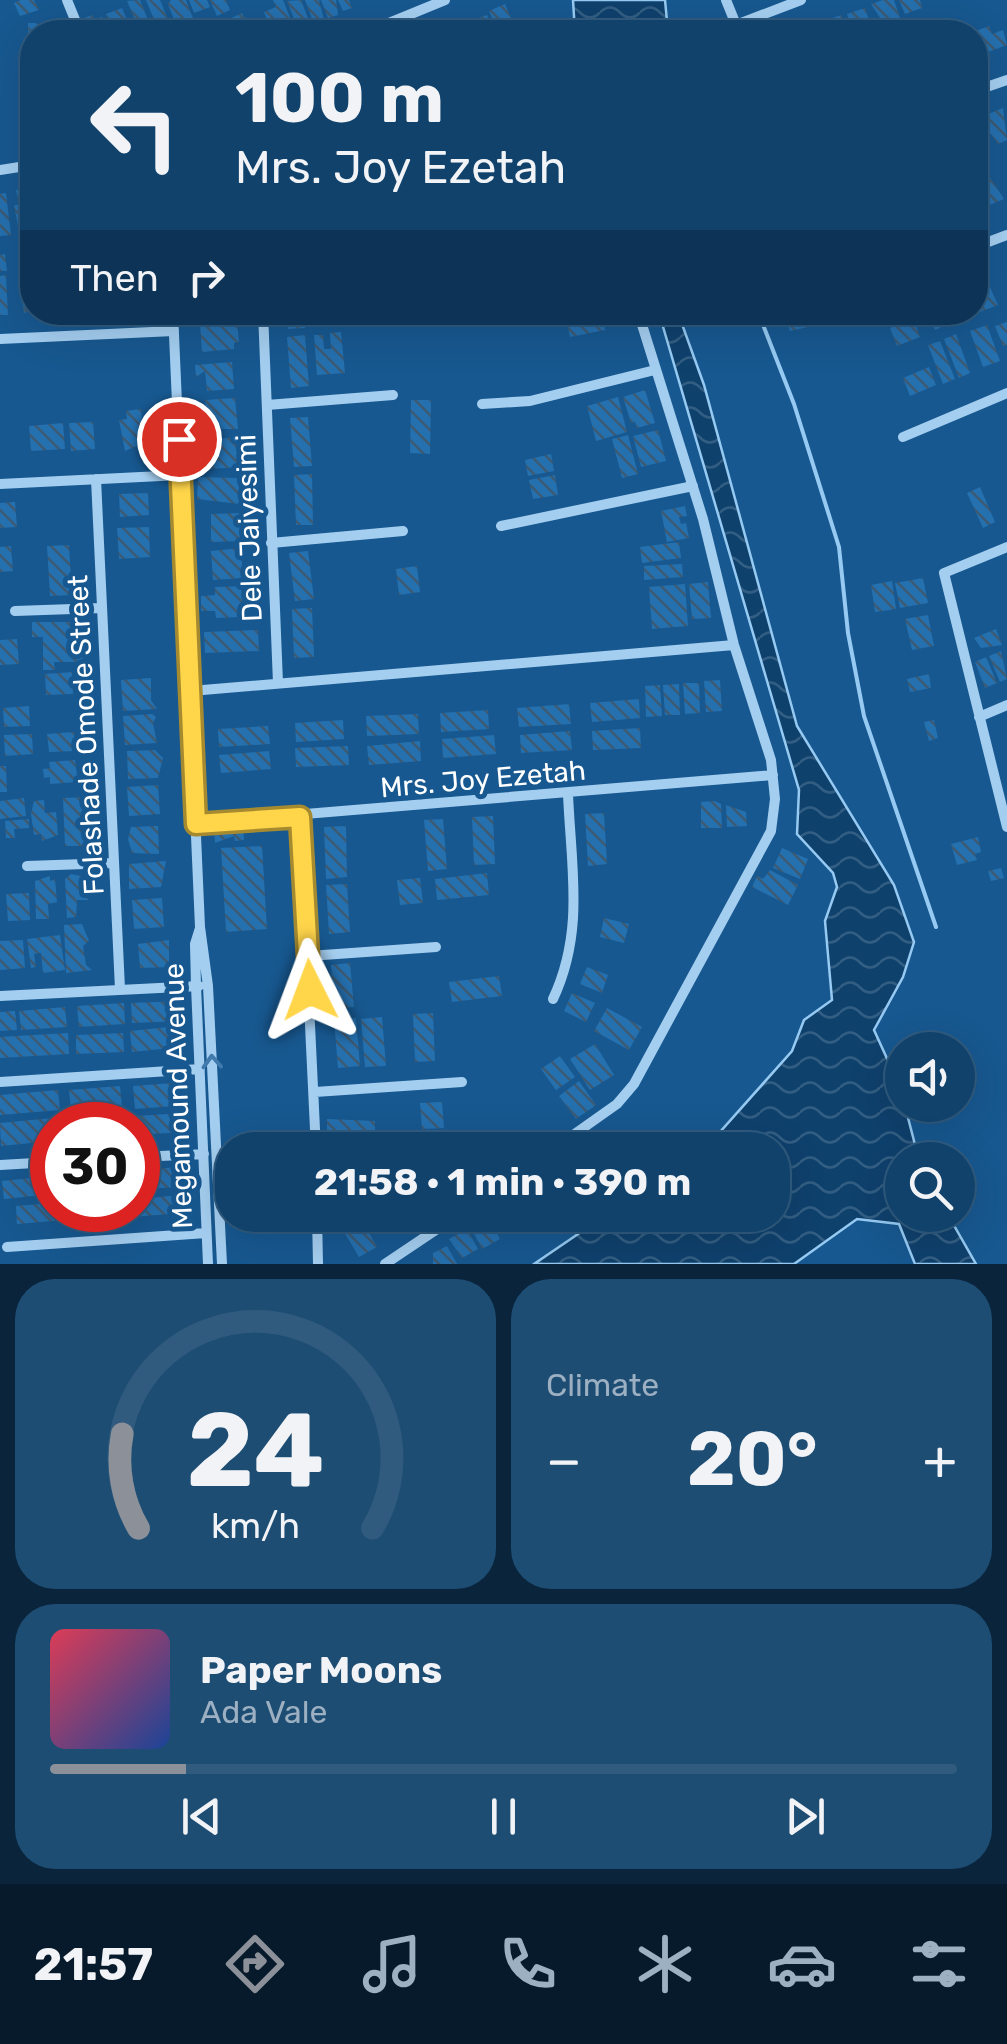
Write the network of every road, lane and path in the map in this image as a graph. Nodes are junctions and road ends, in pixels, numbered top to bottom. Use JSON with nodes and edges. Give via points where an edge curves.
{"nodes":[{"id":1,"x":445,"y":0,"type":"edge"},
{"id":2,"x":800,"y":0,"type":"edge"},
{"id":3,"x":399,"y":20,"type":"edge"},
{"id":4,"x":757,"y":20,"type":"edge"},
{"id":5,"x":174,"y":325,"type":"edge"},
{"id":6,"x":264,"y":325,"type":"edge"},
{"id":7,"x":642,"y":325,"type":"edge"},
{"id":8,"x":174,"y":331,"type":"junction"},
{"id":9,"x":0,"y":339,"type":"edge"},
{"id":10,"x":655,"y":370,"type":"junction"},
{"id":11,"x":1007,"y":393,"type":"edge"},
{"id":12,"x":394,"y":394,"type":"dead end"},
{"id":13,"x":267,"y":404,"type":"junction"},
{"id":14,"x":482,"y":404,"type":"dead end"},
{"id":15,"x":902,"y":436,"type":"dead end"},
{"id":16,"x":181,"y":475,"type":"junction"},
{"id":17,"x":96,"y":479,"type":"junction"},
{"id":18,"x":0,"y":484,"type":"edge"},
{"id":19,"x":693,"y":486,"type":"junction"},
{"id":20,"x":501,"y":526,"type":"dead end"},
{"id":21,"x":403,"y":531,"type":"dead end"},
{"id":22,"x":271,"y":543,"type":"junction"},
{"id":23,"x":1007,"y":547,"type":"edge"},
{"id":24,"x":102,"y":608,"type":"junction"},
{"id":25,"x":15,"y":611,"type":"dead end"},
{"id":26,"x":734,"y":645,"type":"junction"},
{"id":27,"x":278,"y":683,"type":"junction"},
{"id":28,"x":191,"y":691,"type":"junction"},
{"id":29,"x":1007,"y":705,"type":"edge"},
{"id":30,"x":979,"y":716,"type":"junction"},
{"id":31,"x":773,"y":775,"type":"junction"},
{"id":32,"x":568,"y":794,"type":"junction"},
{"id":33,"x":300,"y":817,"type":"junction"},
{"id":34,"x":196,"y":824,"type":"junction"},
{"id":35,"x":1007,"y":827,"type":"edge"},
{"id":36,"x":114,"y":862,"type":"junction"},
{"id":37,"x":27,"y":866,"type":"dead end"},
{"id":38,"x":200,"y":926,"type":"junction"},
{"id":39,"x":436,"y":947,"type":"dead end"},
{"id":40,"x":309,"y":956,"type":"junction"},
{"id":41,"x":196,"y":986,"type":"junction"},
{"id":42,"x":208,"y":986,"type":"junction"},
{"id":43,"x":120,"y":989,"type":"junction"},
{"id":44,"x":0,"y":996,"type":"edge"},
{"id":45,"x":553,"y":999,"type":"dead end"},
{"id":46,"x":200,"y":1069,"type":"junction"},
{"id":47,"x":0,"y":1082,"type":"edge"},
{"id":48,"x":462,"y":1082,"type":"dead end"},
{"id":49,"x":315,"y":1092,"type":"junction"},
{"id":50,"x":316,"y":1132,"type":"edge"},
{"id":51,"x":578,"y":1132,"type":"edge"},
{"id":52,"x":204,"y":1154,"type":"junction"},
{"id":53,"x":160,"y":1156,"type":"edge"},
{"id":54,"x":30,"y":1163,"type":"edge"},
{"id":55,"x":0,"y":1165,"type":"edge"},
{"id":56,"x":317,"y":1232,"type":"edge"},
{"id":57,"x":433,"y":1232,"type":"edge"},
{"id":58,"x":206,"y":1233,"type":"junction"},
{"id":59,"x":7,"y":1247,"type":"dead end"},
{"id":60,"x":208,"y":1264,"type":"edge"},
{"id":61,"x":222,"y":1264,"type":"edge"},
{"id":62,"x":318,"y":1264,"type":"edge"},
{"id":63,"x":385,"y":1264,"type":"edge"}],
"edges":[{"from":1,"to":3,"type":"street"},
{"from":2,"to":4,"type":"street"},
{"from":5,"to":8,"type":"street","name":"Megamound Avenue"},
{"from":6,"to":13,"type":"street","name":"Dele Jaiyesimi"},
{"from":7,"to":10,"type":"street"},
{"from":8,"to":9,"type":"street"},
{"from":8,"to":16,"type":"street","name":"Megamound Avenue"},
{"from":10,"to":14,"type":"street","via":[[530,401]]},
{"from":10,"to":19,"type":"street"},
{"from":11,"to":15,"type":"street"},
{"from":12,"to":13,"type":"street"},
{"from":13,"to":22,"type":"street","name":"Dele Jaiyesimi"},
{"from":16,"to":17,"type":"street"},
{"from":16,"to":28,"type":"street","name":"Megamound Avenue"},
{"from":17,"to":18,"type":"street"},
{"from":17,"to":24,"type":"street","name":"Folashade Omode Street"},
{"from":19,"to":20,"type":"street"},
{"from":19,"to":26,"type":"street"},
{"from":21,"to":22,"type":"street"},
{"from":22,"to":27,"type":"street","name":"Dele Jaiyesimi"},
{"from":23,"to":30,"type":"street","via":[[944,573]]},
{"from":24,"to":25,"type":"street"},
{"from":24,"to":36,"type":"street","name":"Folashade Omode Street"},
{"from":26,"to":27,"type":"street"},
{"from":26,"to":31,"type":"street"},
{"from":27,"to":28,"type":"street"},
{"from":28,"to":34,"type":"street","name":"Megamound Avenue"},
{"from":29,"to":30,"type":"street"},
{"from":30,"to":35,"type":"street"},
{"from":31,"to":32,"type":"street","name":"Mrs. Joy Ezetah"},
{"from":31,"to":51,"type":"street","via":[[771,831],[634,1084]]},
{"from":32,"to":33,"type":"street","name":"Mrs. Joy Ezetah"},
{"from":32,"to":45,"type":"street","via":[[574,935],[570,964]]},
{"from":33,"to":34,"type":"street","name":"Mrs. Joy Ezetah"},
{"from":33,"to":40,"type":"street"},
{"from":34,"to":38,"type":"street","name":"Megamound Avenue"},
{"from":36,"to":37,"type":"street"},
{"from":36,"to":43,"type":"street","name":"Folashade Omode Street"},
{"from":38,"to":41,"type":"street","name":"Megamound Avenue"},
{"from":38,"to":42,"type":"street","name":"Megamound Avenue"},
{"from":39,"to":40,"type":"street"},
{"from":40,"to":49,"type":"street"},
{"from":41,"to":42,"type":"street"},
{"from":41,"to":43,"type":"street"},
{"from":41,"to":46,"type":"street","name":"Megamound Avenue"},
{"from":61,"to":42,"type":"street","name":"Megamound Avenue","one_way":true},
{"from":43,"to":44,"type":"street"},
{"from":46,"to":47,"type":"street"},
{"from":46,"to":52,"type":"street","name":"Megamound Avenue"},
{"from":48,"to":49,"type":"street"},
{"from":49,"to":50,"type":"street"},
{"from":52,"to":53,"type":"street"},
{"from":52,"to":58,"type":"street","name":"Megamound Avenue"},
{"from":54,"to":55,"type":"street"},
{"from":56,"to":62,"type":"street"},
{"from":57,"to":63,"type":"street"},
{"from":58,"to":59,"type":"street"},
{"from":58,"to":60,"type":"street","name":"Megamound Avenue"}]}
